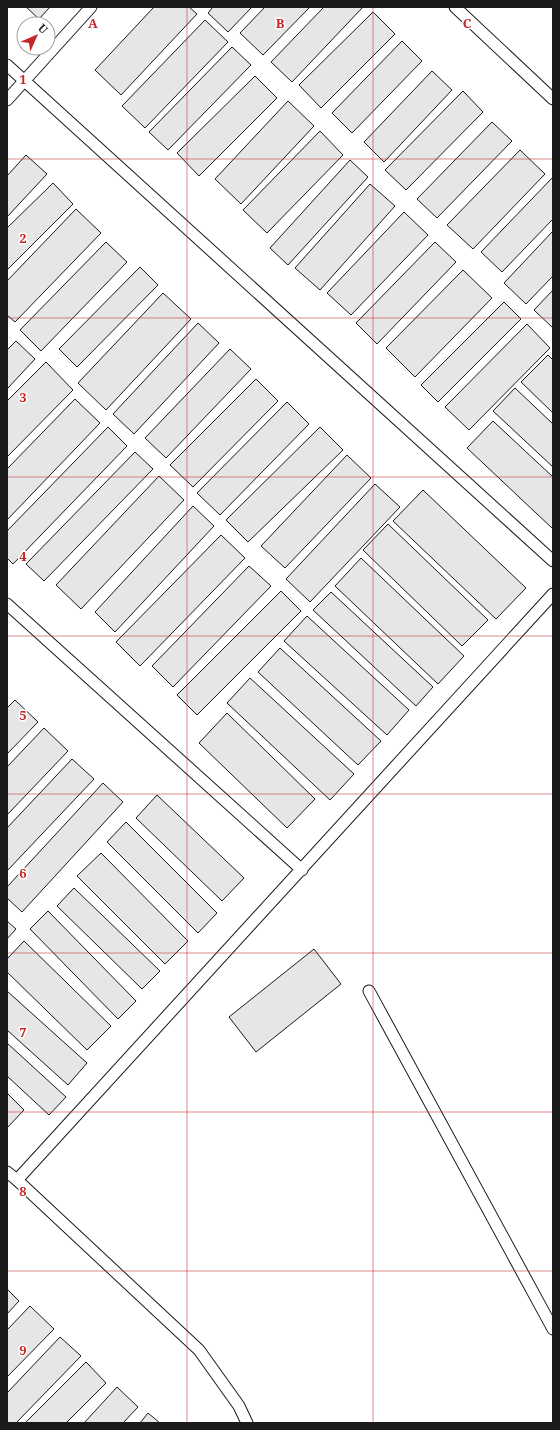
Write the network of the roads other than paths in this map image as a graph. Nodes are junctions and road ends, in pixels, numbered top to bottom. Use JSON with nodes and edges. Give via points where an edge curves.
{"nodes":[{"id":1,"x":91,"y":7,"type":"edge"},
{"id":2,"x":455,"y":7,"type":"edge"},
{"id":3,"x":7,"y":65,"type":"edge"},
{"id":4,"x":24,"y":81,"type":"junction"},
{"id":5,"x":553,"y":99,"type":"edge"},
{"id":6,"x":7,"y":100,"type":"edge"},
{"id":7,"x":553,"y":561,"type":"edge"},
{"id":8,"x":553,"y":594,"type":"edge"},
{"id":9,"x":7,"y":604,"type":"edge"},
{"id":10,"x":302,"y":870,"type":"junction"},
{"id":11,"x":369,"y":991,"type":"dead end"},
{"id":12,"x":7,"y":1172,"type":"edge"},
{"id":13,"x":17,"y":1180,"type":"junction"},
{"id":14,"x":553,"y":1330,"type":"edge"},
{"id":15,"x":247,"y":1423,"type":"edge"}],
"edges":[{"from":1,"to":4,"type":"lane"},
{"from":2,"to":5,"type":"lane"},
{"from":3,"to":4,"type":"lane"},
{"from":4,"to":6,"type":"lane"},
{"from":4,"to":7,"type":"lane"},
{"from":8,"to":10,"type":"lane"},
{"from":9,"to":10,"type":"lane"},
{"from":10,"to":13,"type":"lane"},
{"from":11,"to":14,"type":"lane"},
{"from":12,"to":13,"type":"lane"},
{"from":13,"to":15,"type":"lane","via":[[199,1350],[239,1406]]}]}
